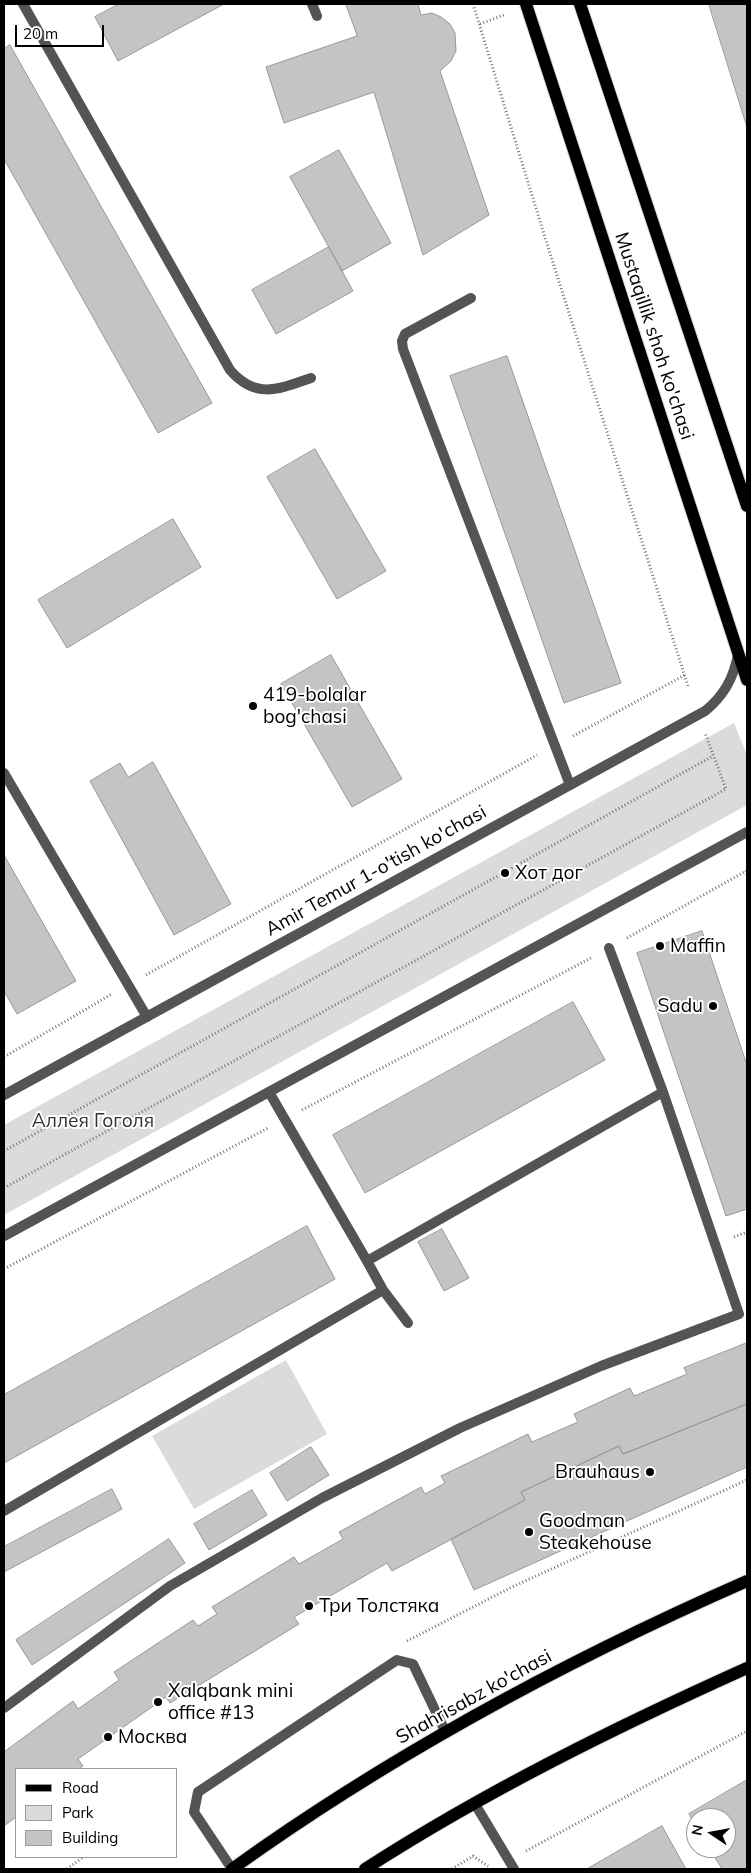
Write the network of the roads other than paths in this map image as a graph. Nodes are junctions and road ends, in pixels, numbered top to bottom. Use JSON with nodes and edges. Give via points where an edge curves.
{"nodes":[{"id":1,"x":23,"y":4,"type":"edge"},
{"id":2,"x":312,"y":4,"type":"edge"},
{"id":3,"x":526,"y":4,"type":"edge"},
{"id":4,"x":580,"y":4,"type":"edge"},
{"id":5,"x":316,"y":16,"type":"dead end"},
{"id":6,"x":471,"y":298,"type":"dead end"},
{"id":7,"x":311,"y":378,"type":"dead end"},
{"id":8,"x":747,"y":506,"type":"edge"},
{"id":9,"x":738,"y":653,"type":"junction"},
{"id":10,"x":747,"y":680,"type":"edge"},
{"id":11,"x":4,"y":773,"type":"edge"},
{"id":12,"x":570,"y":785,"type":"junction"},
{"id":13,"x":747,"y":832,"type":"edge"},
{"id":14,"x":609,"y":948,"type":"road end"},
{"id":15,"x":147,"y":1017,"type":"junction"},
{"id":16,"x":269,"y":1092,"type":"junction"},
{"id":17,"x":663,"y":1092,"type":"junction"},
{"id":18,"x":4,"y":1095,"type":"edge"},
{"id":19,"x":4,"y":1236,"type":"edge"},
{"id":20,"x":367,"y":1260,"type":"junction"},
{"id":21,"x":383,"y":1290,"type":"junction"},
{"id":22,"x":408,"y":1323,"type":"dead end"},
{"id":23,"x":4,"y":1512,"type":"edge"},
{"id":24,"x":747,"y":1581,"type":"edge"},
{"id":25,"x":747,"y":1668,"type":"edge"},
{"id":26,"x":4,"y":1708,"type":"edge"},
{"id":27,"x":446,"y":1732,"type":"junction"},
{"id":28,"x":475,"y":1804,"type":"junction"},
{"id":29,"x":511,"y":1865,"type":"edge"},
{"id":30,"x":232,"y":1869,"type":"edge"},
{"id":31,"x":365,"y":1869,"type":"edge"}],
"edges":[{"from":1,"to":7,"type":"street","via":[[230,370],[249,387],[266,390],[280,389]]},
{"from":2,"to":5,"type":"street"},
{"from":3,"to":9,"type":"main road","name":"Mustaqillik shoh ko'chasi"},
{"from":4,"to":8,"type":"main road","name":"Mustaqillik shoh ko'chasi"},
{"from":6,"to":12,"type":"street","via":[[405,334],[403,348]]},
{"from":9,"to":10,"type":"main road","name":"Mustaqillik shoh ko'chasi"},
{"from":9,"to":12,"type":"street","name":"Amir Temur 1-o'tish ko'chasi","via":[[730,683],[705,711]]},
{"from":11,"to":15,"type":"street"},
{"from":12,"to":15,"type":"street","name":"Amir Temur 1-o'tish ko'chasi"},
{"from":13,"to":16,"type":"street"},
{"from":14,"to":17,"type":"street"},
{"from":15,"to":18,"type":"street","name":"Amir Temur 1-o'tish ko'chasi"},
{"from":16,"to":19,"type":"street"},
{"from":16,"to":20,"type":"street"},
{"from":17,"to":20,"type":"street"},
{"from":17,"to":26,"type":"street","via":[[739,1314],[600,1366],[460,1428],[322,1498],[170,1586]]},
{"from":20,"to":21,"type":"street"},
{"from":21,"to":22,"type":"street"},
{"from":21,"to":23,"type":"street"},
{"from":24,"to":27,"type":"main road","name":"Shahrisabz ko'chasi","via":[[597,1651]]},
{"from":25,"to":28,"type":"main road","via":[[557,1759]]},
{"from":27,"to":30,"type":"main road","name":"Shahrisabz ko'chasi","via":[[342,1794]]},
{"from":27,"to":30,"type":"street","via":[[413,1664],[397,1660],[198,1792],[194,1812]]},
{"from":28,"to":29,"type":"street"},
{"from":28,"to":31,"type":"main road"}]}
